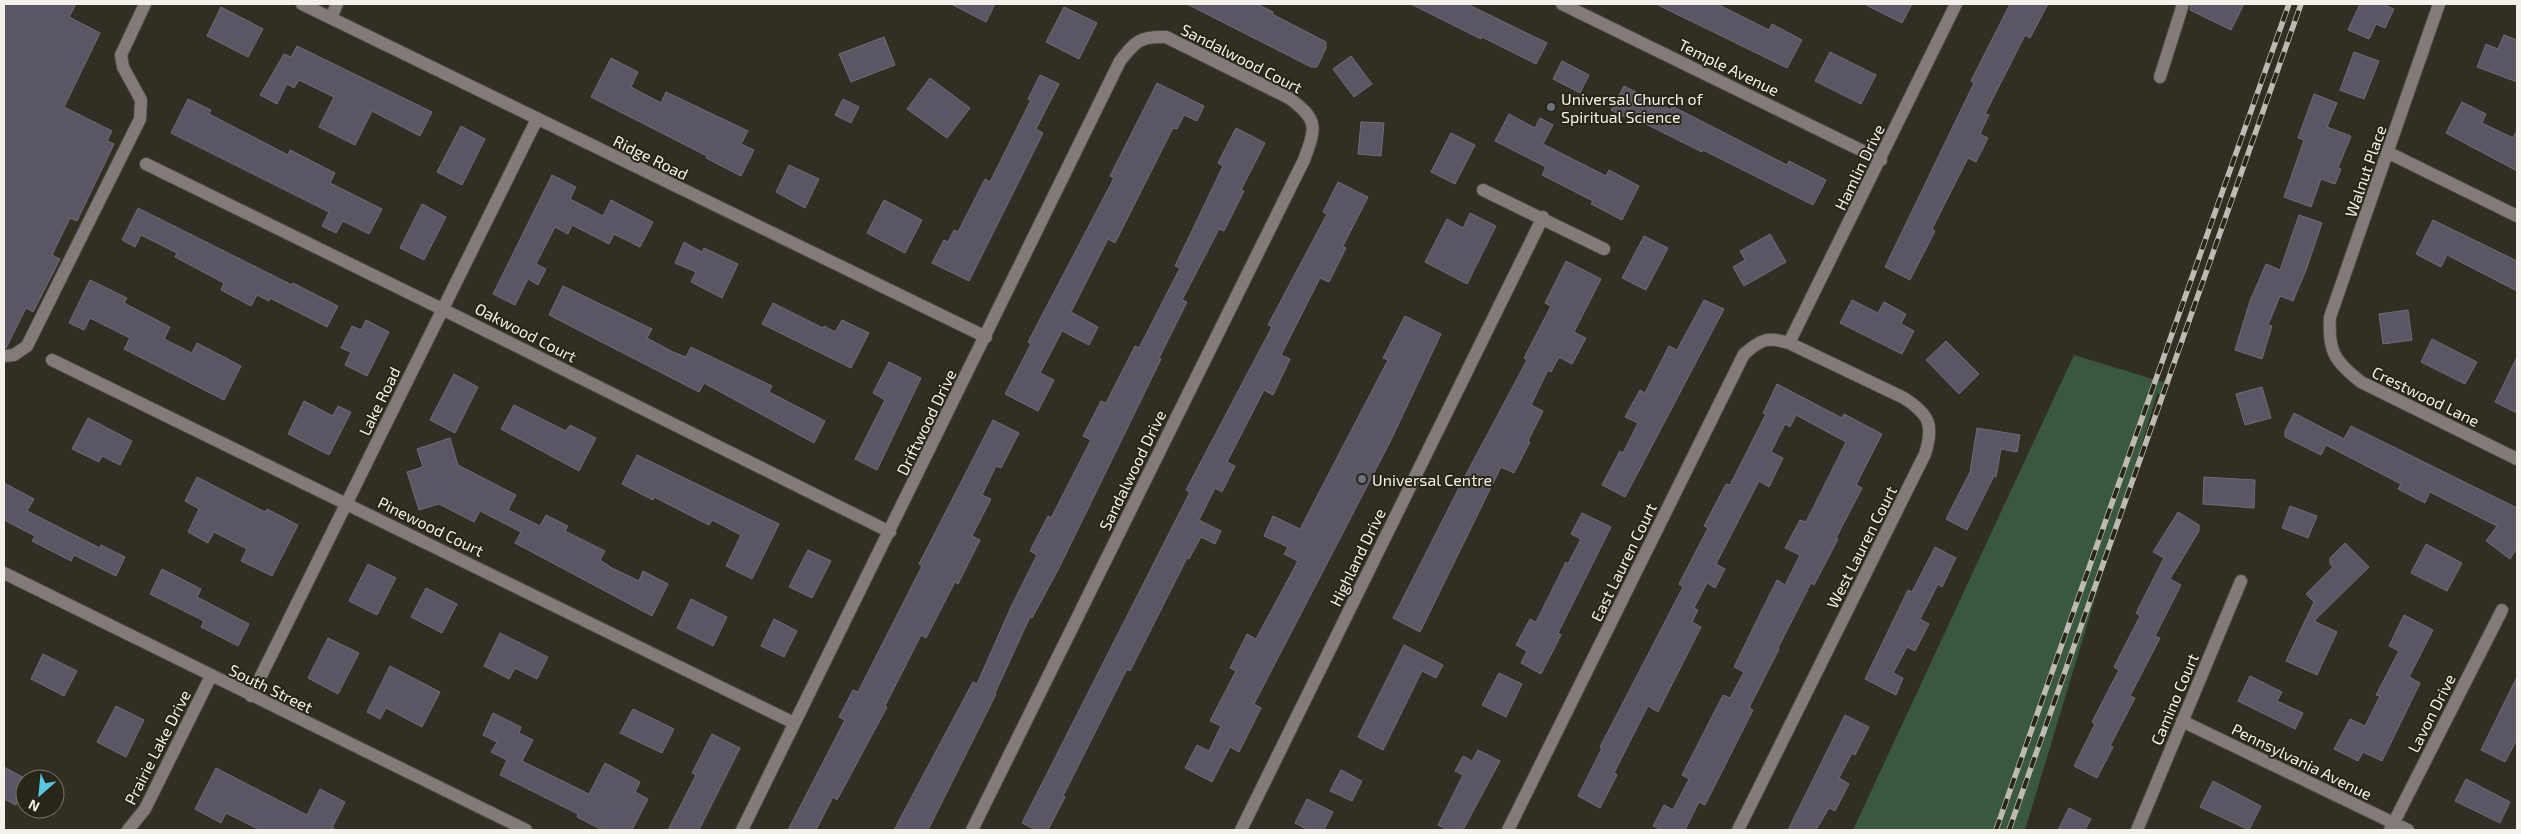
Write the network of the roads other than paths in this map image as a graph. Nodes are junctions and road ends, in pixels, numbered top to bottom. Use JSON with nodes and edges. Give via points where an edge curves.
{"nodes":[{"id":1,"x":145,"y":4,"type":"edge"},
{"id":2,"x":302,"y":4,"type":"edge"},
{"id":3,"x":337,"y":4,"type":"edge"},
{"id":4,"x":1562,"y":4,"type":"edge"},
{"id":5,"x":1956,"y":4,"type":"edge"},
{"id":6,"x":2183,"y":4,"type":"edge"},
{"id":7,"x":2439,"y":4,"type":"edge"},
{"id":8,"x":331,"y":18,"type":"junction"},
{"id":9,"x":1147,"y":36,"type":"joint"},
{"id":10,"x":2160,"y":77,"type":"dead end"},
{"id":11,"x":537,"y":120,"type":"junction"},
{"id":12,"x":1312,"y":123,"type":"joint"},
{"id":13,"x":2388,"y":153,"type":"junction"},
{"id":14,"x":1881,"y":160,"type":"junction"},
{"id":15,"x":146,"y":164,"type":"dead end"},
{"id":16,"x":1483,"y":190,"type":"dead end"},
{"id":17,"x":2517,"y":216,"type":"edge"},
{"id":18,"x":1543,"y":218,"type":"junction"},
{"id":19,"x":1604,"y":249,"type":"dead end"},
{"id":20,"x":442,"y":308,"type":"junction"},
{"id":21,"x":986,"y":338,"type":"junction"},
{"id":22,"x":1789,"y":343,"type":"junction"},
{"id":23,"x":2331,"y":350,"type":"joint"},
{"id":24,"x":4,"y":356,"type":"edge"},
{"id":25,"x":52,"y":360,"type":"dead end"},
{"id":26,"x":2517,"y":459,"type":"edge"},
{"id":27,"x":347,"y":503,"type":"junction"},
{"id":28,"x":890,"y":532,"type":"junction"},
{"id":29,"x":4,"y":573,"type":"edge"},
{"id":30,"x":2241,"y":582,"type":"dead end"},
{"id":31,"x":2502,"y":610,"type":"dead end"},
{"id":32,"x":211,"y":676,"type":"junction"},
{"id":33,"x":251,"y":696,"type":"junction"},
{"id":34,"x":2182,"y":721,"type":"junction"},
{"id":35,"x":794,"y":722,"type":"junction"},
{"id":36,"x":2391,"y":827,"type":"edge"},
{"id":37,"x":128,"y":830,"type":"edge"},
{"id":38,"x":526,"y":830,"type":"edge"},
{"id":39,"x":742,"y":830,"type":"edge"},
{"id":40,"x":972,"y":830,"type":"edge"},
{"id":41,"x":1241,"y":830,"type":"edge"},
{"id":42,"x":1508,"y":830,"type":"edge"},
{"id":43,"x":1738,"y":830,"type":"edge"},
{"id":44,"x":2137,"y":830,"type":"edge"},
{"id":45,"x":2408,"y":830,"type":"edge"}],
"edges":[{"from":1,"to":24,"type":"street","via":[[121,54],[123,67],[141,100],[140,118],[27,346],[14,355]]},
{"from":2,"to":8,"type":"street","name":"Ridge Road"},
{"from":3,"to":8,"type":"street"},
{"from":4,"to":14,"type":"street","name":"Temple Avenue"},
{"from":5,"to":14,"type":"street","name":"Hamlin Drive"},
{"from":6,"to":10,"type":"street"},
{"from":7,"to":13,"type":"street","name":"Walnut Place"},
{"from":8,"to":11,"type":"street","name":"Ridge Road"},
{"from":9,"to":12,"type":"street","name":"Sandalwood Court","via":[[1182,44],[1289,98],[1307,111]]},
{"from":9,"to":21,"type":"street","name":"Driftwood Drive","via":[[1134,44],[1120,60]]},
{"from":11,"to":20,"type":"street","name":"Lake Road"},
{"from":11,"to":21,"type":"street","name":"Ridge Road"},
{"from":12,"to":40,"type":"street","name":"Sandalwood Drive","via":[[1313,135],[1304,160]]},
{"from":13,"to":17,"type":"street"},
{"from":13,"to":23,"type":"street","name":"Walnut Place","via":[[2330,317]]},
{"from":14,"to":22,"type":"street","name":"Hamlin Drive"},
{"from":15,"to":20,"type":"street","name":"Oakwood Court"},
{"from":16,"to":18,"type":"street"},
{"from":18,"to":19,"type":"street"},
{"from":18,"to":41,"type":"street","name":"Highland Drive"},
{"from":20,"to":27,"type":"street","name":"Lake Road"},
{"from":20,"to":28,"type":"street","name":"Oakwood Court"},
{"from":21,"to":28,"type":"street","name":"Driftwood Drive"},
{"from":22,"to":42,"type":"street","name":"East Lauren Court","via":[[1773,338],[1759,341],[1744,354]]},
{"from":22,"to":43,"type":"street","name":"West Lauren Court","via":[[1920,408],[1929,420],[1930,436],[1925,454]]},
{"from":23,"to":26,"type":"street","name":"Crestwood Lane","via":[[2342,367],[2361,382]]},
{"from":25,"to":27,"type":"street","name":"Pinewood Court"},
{"from":27,"to":33,"type":"street","name":"Lake Road"},
{"from":27,"to":35,"type":"street","name":"Pinewood Court"},
{"from":28,"to":35,"type":"street","name":"Driftwood Drive"},
{"from":29,"to":32,"type":"street","name":"South Street"},
{"from":30,"to":34,"type":"street","name":"Camino Court"},
{"from":31,"to":36,"type":"street","name":"Lavon Drive"},
{"from":32,"to":33,"type":"street","name":"South Street"},
{"from":32,"to":37,"type":"street","name":"Prairie Lake Drive","via":[[145,809]]},
{"from":33,"to":38,"type":"street","name":"South Street"},
{"from":34,"to":36,"type":"street","name":"Pennsylvania Avenue"},
{"from":34,"to":44,"type":"street","name":"Camino Court"},
{"from":35,"to":39,"type":"street","name":"Driftwood Drive"},
{"from":36,"to":45,"type":"street","name":"Pennsylvania Avenue"}]}
